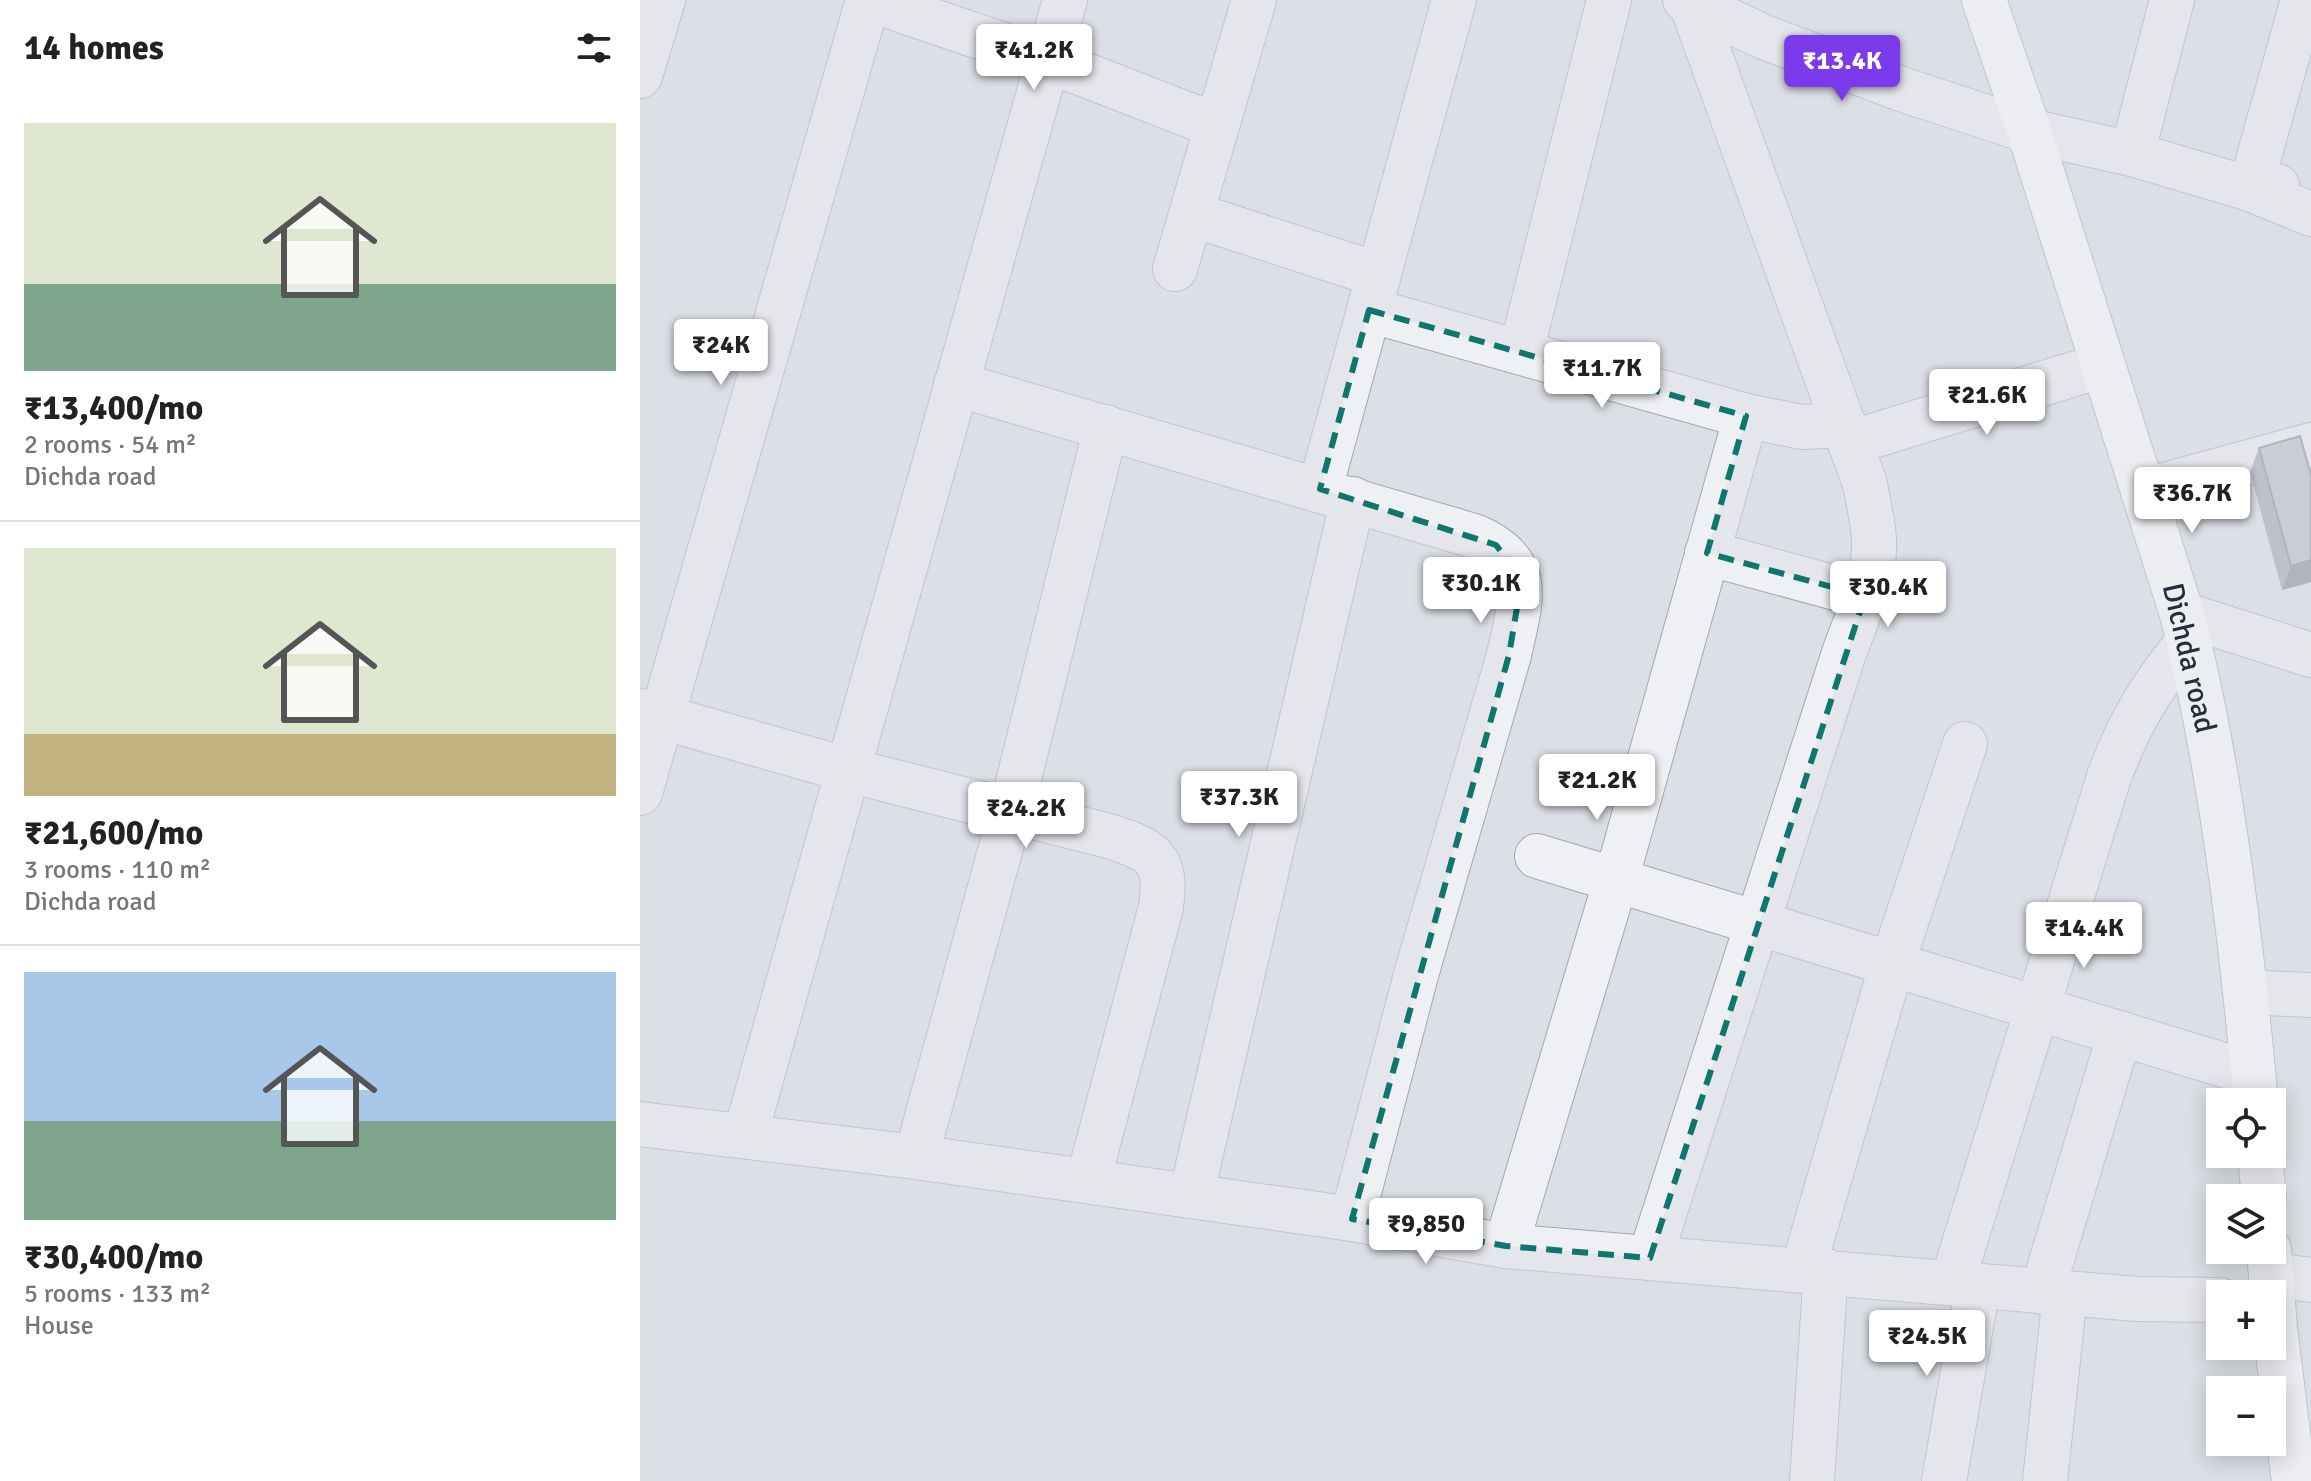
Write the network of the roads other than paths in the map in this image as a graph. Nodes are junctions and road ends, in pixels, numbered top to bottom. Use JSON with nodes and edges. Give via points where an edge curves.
{"nodes":[{"id":1,"x":663,"y":0,"type":"edge"},
{"id":2,"x":870,"y":0,"type":"edge"},
{"id":3,"x":1065,"y":0,"type":"edge"},
{"id":4,"x":1254,"y":0,"type":"edge"},
{"id":5,"x":1454,"y":0,"type":"edge"},
{"id":6,"x":1609,"y":0,"type":"edge"},
{"id":7,"x":1984,"y":0,"type":"edge"},
{"id":8,"x":2172,"y":0,"type":"edge"},
{"id":9,"x":2303,"y":0,"type":"edge"},
{"id":10,"x":1688,"y":2,"type":"edge"},
{"id":11,"x":1047,"y":60,"type":"junction"},
{"id":12,"x":640,"y":76,"type":"edge"},
{"id":13,"x":1217,"y":126,"type":"junction"},
{"id":14,"x":2029,"y":131,"type":"junction"},
{"id":15,"x":2132,"y":154,"type":"junction"},
{"id":16,"x":2311,"y":182,"type":"edge"},
{"id":17,"x":2250,"y":189,"type":"junction"},
{"id":18,"x":1191,"y":214,"type":"junction"},
{"id":19,"x":2311,"y":214,"type":"edge"},
{"id":20,"x":1175,"y":269,"type":"dead end"},
{"id":21,"x":1374,"y":293,"type":"junction"},
{"id":22,"x":1521,"y":352,"type":"junction"},
{"id":23,"x":2103,"y":365,"type":"junction"},
{"id":24,"x":956,"y":384,"type":"junction"},
{"id":25,"x":1746,"y":416,"type":"junction"},
{"id":26,"x":1106,"y":427,"type":"junction"},
{"id":27,"x":1847,"y":434,"type":"junction"},
{"id":28,"x":2311,"y":445,"type":"edge"},
{"id":29,"x":2143,"y":491,"type":"junction"},
{"id":30,"x":1337,"y":494,"type":"junction"},
{"id":31,"x":1707,"y":553,"type":"junction"},
{"id":32,"x":1865,"y":596,"type":"junction"},
{"id":33,"x":2185,"y":627,"type":"junction"},
{"id":34,"x":2311,"y":655,"type":"edge"},
{"id":35,"x":651,"y":714,"type":"edge"},
{"id":36,"x":1965,"y":744,"type":"dead end"},
{"id":37,"x":848,"y":770,"type":"junction"},
{"id":38,"x":640,"y":793,"type":"edge"},
{"id":39,"x":1011,"y":811,"type":"junction"},
{"id":40,"x":1537,"y":856,"type":"dead end"},
{"id":41,"x":1616,"y":880,"type":"junction"},
{"id":42,"x":1757,"y":923,"type":"junction"},
{"id":43,"x":1892,"y":964,"type":"junction"},
{"id":44,"x":2246,"y":992,"type":"junction"},
{"id":45,"x":2311,"y":995,"type":"edge"},
{"id":46,"x":2037,"y":1008,"type":"junction"},
{"id":47,"x":2120,"y":1033,"type":"junction"},
{"id":48,"x":2254,"y":1088,"type":"edge"},
{"id":49,"x":640,"y":1124,"type":"edge"},
{"id":50,"x":745,"y":1136,"type":"junction"},
{"id":51,"x":916,"y":1157,"type":"junction"},
{"id":52,"x":1088,"y":1181,"type":"junction"},
{"id":53,"x":1191,"y":1196,"type":"junction"},
{"id":54,"x":1352,"y":1219,"type":"junction"},
{"id":55,"x":1506,"y":1246,"type":"junction"},
{"id":56,"x":1650,"y":1258,"type":"junction"},
{"id":57,"x":1815,"y":1270,"type":"junction"},
{"id":58,"x":1965,"y":1284,"type":"junction"},
{"id":59,"x":2054,"y":1293,"type":"junction"},
{"id":60,"x":2206,"y":1300,"type":"edge"},
{"id":61,"x":2285,"y":1360,"type":"edge"},
{"id":62,"x":2049,"y":1480,"type":"edge"},
{"id":63,"x":1812,"y":1481,"type":"edge"},
{"id":64,"x":1944,"y":1481,"type":"edge"},
{"id":65,"x":2294,"y":1481,"type":"edge"}],
"edges":[{"from":1,"to":12,"type":"street"},
{"from":2,"to":11,"type":"street"},
{"from":2,"to":35,"type":"street"},
{"from":3,"to":11,"type":"street"},
{"from":4,"to":13,"type":"street"},
{"from":5,"to":21,"type":"street"},
{"from":6,"to":22,"type":"street"},
{"from":7,"to":14,"type":"main road","name":"Dichda road"},
{"from":8,"to":15,"type":"street"},
{"from":9,"to":17,"type":"street"},
{"from":10,"to":14,"type":"street","via":[[1901,89]]},
{"from":10,"to":27,"type":"street"},
{"from":11,"to":13,"type":"street"},
{"from":11,"to":24,"type":"street"},
{"from":13,"to":18,"type":"street"},
{"from":14,"to":15,"type":"street"},
{"from":14,"to":23,"type":"main road","name":"Dichda road"},
{"from":15,"to":17,"type":"street"},
{"from":16,"to":17,"type":"street"},
{"from":17,"to":19,"type":"street"},
{"from":18,"to":20,"type":"street"},
{"from":18,"to":21,"type":"street"},
{"from":21,"to":22,"type":"street"},
{"from":21,"to":30,"type":"street"},
{"from":22,"to":25,"type":"street"},
{"from":23,"to":27,"type":"street"},
{"from":23,"to":29,"type":"main road","name":"Dichda road"},
{"from":24,"to":26,"type":"street"},
{"from":24,"to":37,"type":"street"},
{"from":25,"to":27,"type":"street"},
{"from":25,"to":31,"type":"street"},
{"from":26,"to":30,"type":"street"},
{"from":26,"to":39,"type":"street"},
{"from":27,"to":32,"type":"street","via":[[1865,484],[1874,542]]},
{"from":28,"to":29,"type":"street"},
{"from":29,"to":33,"type":"main road","name":"Dichda road"},
{"from":30,"to":53,"type":"street"},
{"from":30,"to":54,"type":"street","via":[[1496,545],[1519,575],[1509,655]]},
{"from":31,"to":32,"type":"street"},
{"from":31,"to":41,"type":"street"},
{"from":32,"to":42,"type":"street"},
{"from":33,"to":34,"type":"street"},
{"from":33,"to":44,"type":"main road","name":"Dichda road","via":[[2207,729]]},
{"from":33,"to":46,"type":"street","via":[[2125,734]]},
{"from":35,"to":37,"type":"street"},
{"from":35,"to":38,"type":"street"},
{"from":36,"to":43,"type":"street"},
{"from":37,"to":39,"type":"street"},
{"from":37,"to":50,"type":"street"},
{"from":39,"to":51,"type":"street"},
{"from":39,"to":52,"type":"street","via":[[1129,842],[1160,864],[1161,907]]},
{"from":40,"to":41,"type":"street"},
{"from":41,"to":42,"type":"street"},
{"from":41,"to":55,"type":"street"},
{"from":42,"to":43,"type":"street"},
{"from":42,"to":56,"type":"street"},
{"from":43,"to":46,"type":"street"},
{"from":43,"to":57,"type":"street"},
{"from":44,"to":45,"type":"street"},
{"from":44,"to":48,"type":"main road","name":"Dichda road"},
{"from":46,"to":47,"type":"street"},
{"from":46,"to":58,"type":"street"},
{"from":47,"to":48,"type":"street"},
{"from":47,"to":59,"type":"street"},
{"from":49,"to":50,"type":"street"},
{"from":50,"to":51,"type":"street"},
{"from":51,"to":52,"type":"street"},
{"from":52,"to":53,"type":"street"},
{"from":53,"to":54,"type":"street"},
{"from":54,"to":55,"type":"street"},
{"from":55,"to":56,"type":"street"},
{"from":56,"to":57,"type":"street"},
{"from":57,"to":58,"type":"street"},
{"from":57,"to":63,"type":"street"},
{"from":58,"to":59,"type":"street"},
{"from":58,"to":64,"type":"street"},
{"from":59,"to":60,"type":"street"},
{"from":59,"to":62,"type":"street"},
{"from":61,"to":65,"type":"main road"}]}
